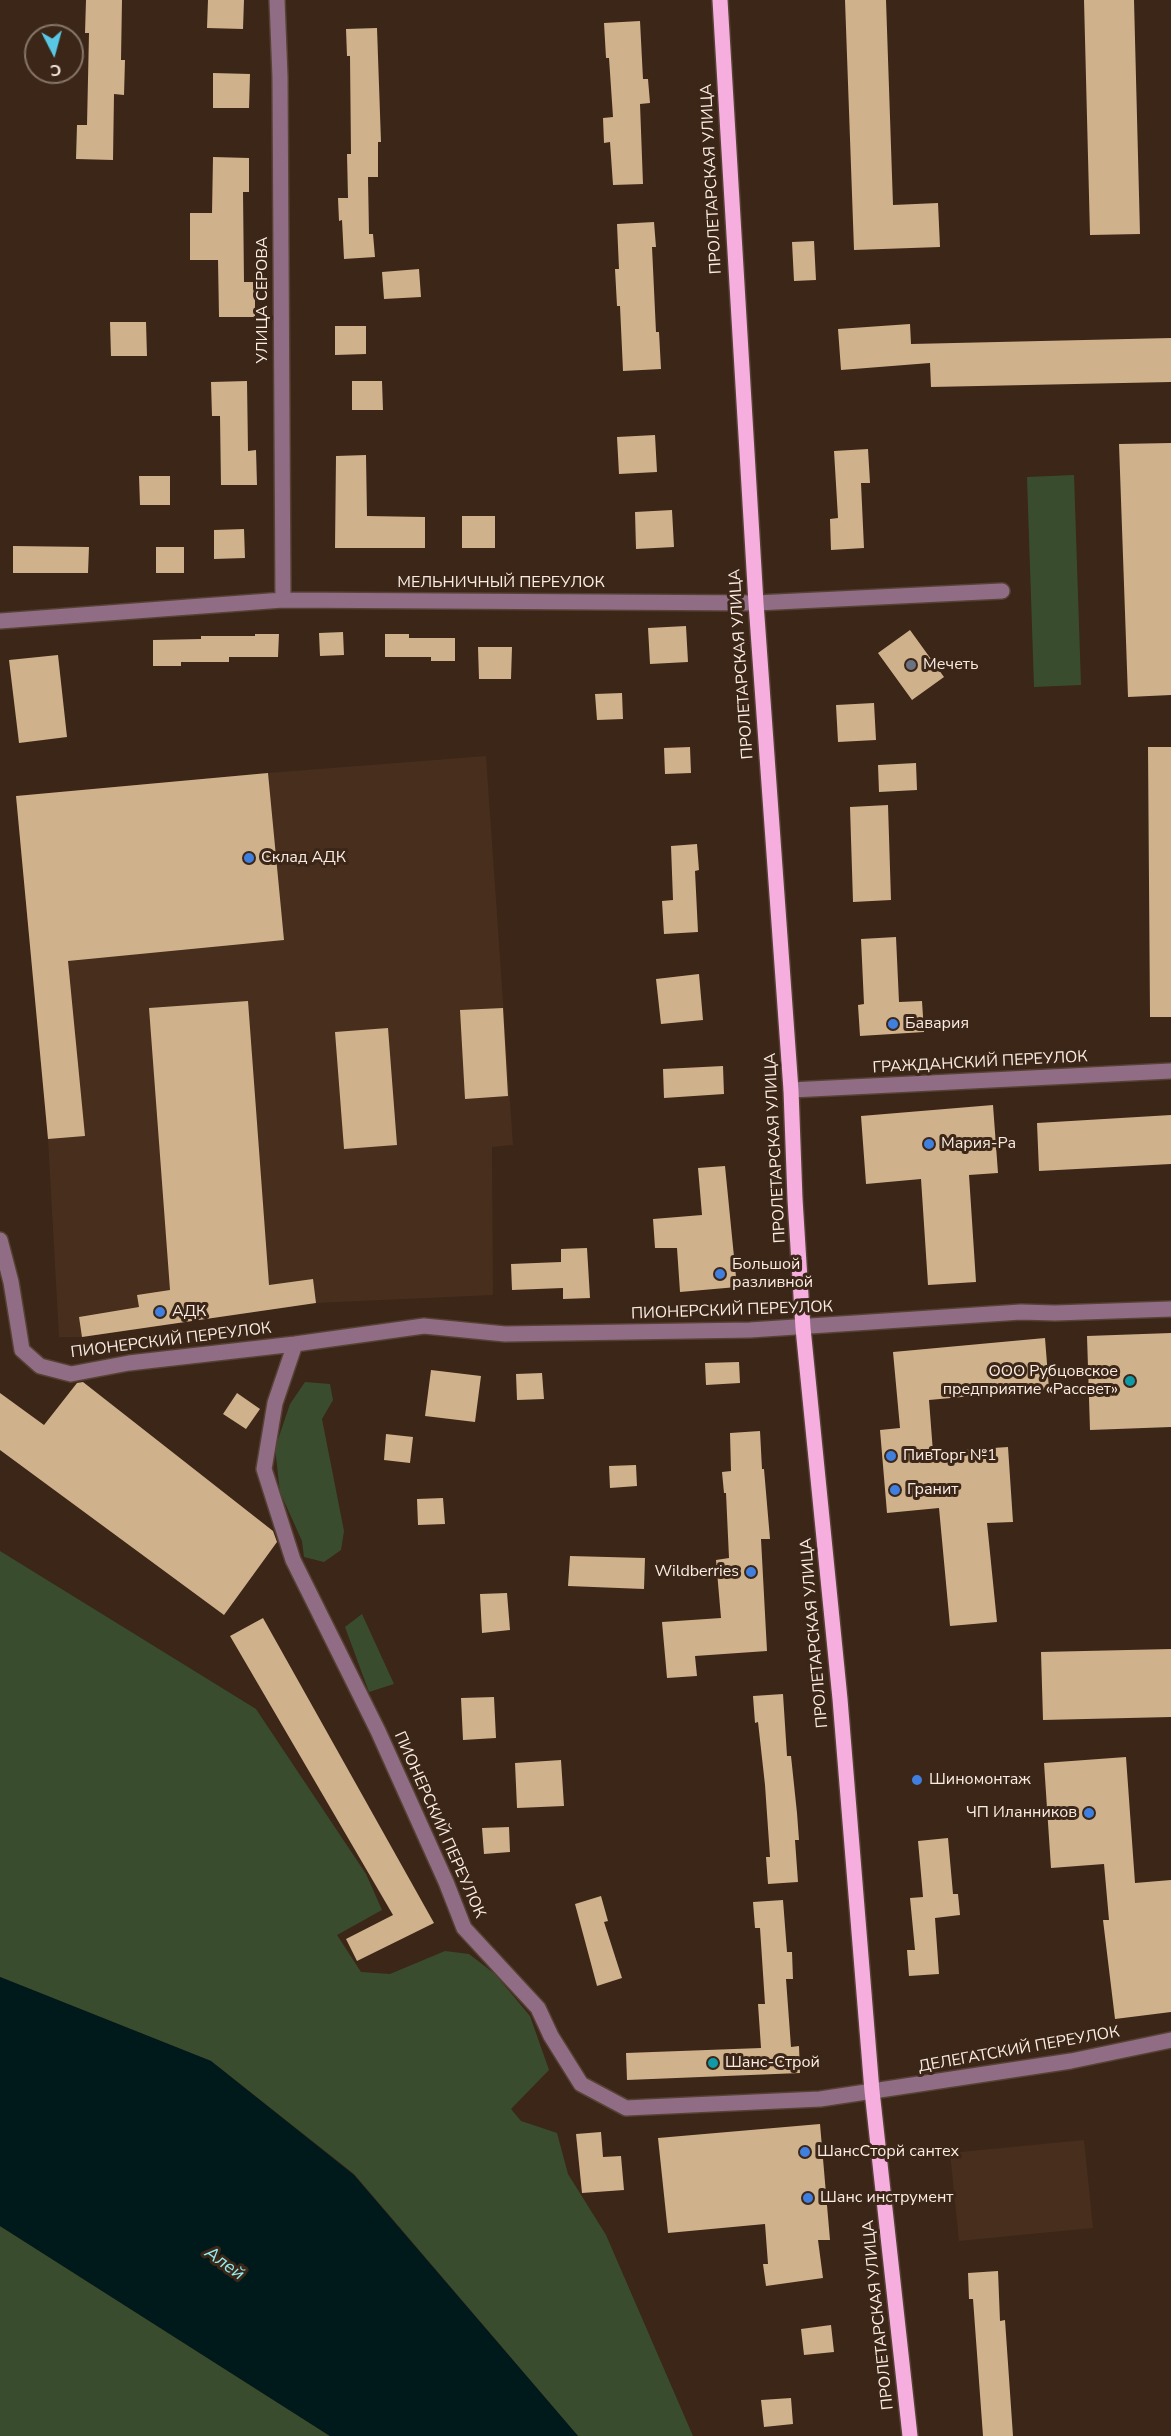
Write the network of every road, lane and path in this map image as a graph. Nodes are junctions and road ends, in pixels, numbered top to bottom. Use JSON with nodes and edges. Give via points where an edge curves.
{"nodes":[{"id":1,"x":277,"y":0,"type":"edge"},
{"id":2,"x":720,"y":0,"type":"edge"},
{"id":3,"x":1002,"y":591,"type":"dead end"},
{"id":4,"x":283,"y":600,"type":"junction"},
{"id":5,"x":756,"y":603,"type":"junction"},
{"id":6,"x":0,"y":621,"type":"edge"},
{"id":7,"x":1171,"y":1071,"type":"edge"},
{"id":8,"x":791,"y":1090,"type":"junction"},
{"id":9,"x":0,"y":1240,"type":"edge"},
{"id":10,"x":1171,"y":1309,"type":"edge"},
{"id":11,"x":803,"y":1328,"type":"junction"},
{"id":12,"x":295,"y":1344,"type":"junction"},
{"id":13,"x":1171,"y":2040,"type":"edge"},
{"id":14,"x":872,"y":2091,"type":"junction"},
{"id":15,"x":910,"y":2436,"type":"edge"}],
"edges":[{"from":1,"to":4,"type":"street","name":"УЛИЦА СЕРОВА"},
{"from":2,"to":5,"type":"main road","name":"ПРОЛЕТАРСКАЯ УЛИЦА"},
{"from":3,"to":5,"type":"street","name":"МЕЛЬНИЧНЫЙ ПЕРЕУЛОК"},
{"from":4,"to":5,"type":"street","name":"МЕЛЬНИЧНЫЙ ПЕРЕУЛОК"},
{"from":4,"to":6,"type":"street","name":"МЕЛЬНИЧНЫЙ ПЕРЕУЛОК"},
{"from":5,"to":8,"type":"main road","name":"ПРОЛЕТАРСКАЯ УЛИЦА"},
{"from":7,"to":8,"type":"street","name":"ГРАЖДАНСКИЙ ПЕРЕУЛОК"},
{"from":8,"to":11,"type":"main road","name":"ПРОЛЕТАРСКАЯ УЛИЦА"},
{"from":9,"to":12,"type":"street","name":"ПИОНЕРСКИЙ ПЕРЕУЛОК","via":[[22,1350],[40,1366],[71,1374],[129,1363]]},
{"from":10,"to":11,"type":"street","name":"ПИОНЕРСКИЙ ПЕРЕУЛОК","via":[[1022,1312]]},
{"from":11,"to":12,"type":"street","name":"ПИОНЕРСКИЙ ПЕРЕУЛОК","via":[[505,1334],[424,1326]]},
{"from":11,"to":14,"type":"main road","name":"ПРОЛЕТАРСКАЯ УЛИЦА","via":[[840,1699]]},
{"from":12,"to":14,"type":"street","name":"ПИОНЕРСКИЙ ПЕРЕУЛОК","via":[[275,1403],[264,1469],[293,1560],[378,1731],[464,1928],[538,2008],[581,2085],[626,2108],[820,2099]]},
{"from":13,"to":14,"type":"street","name":"ДЕЛЕГАТСКИЙ ПЕРЕУЛОК","via":[[1071,2061]]},
{"from":14,"to":15,"type":"main road","name":"ПРОЛЕТАРСКАЯ УЛИЦА"}]}
